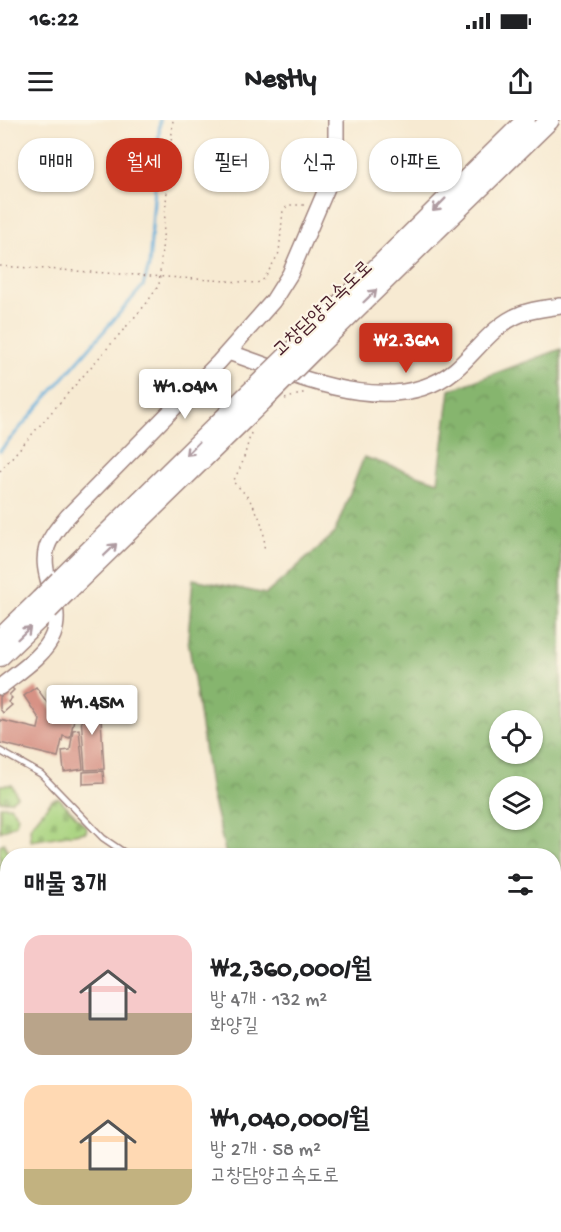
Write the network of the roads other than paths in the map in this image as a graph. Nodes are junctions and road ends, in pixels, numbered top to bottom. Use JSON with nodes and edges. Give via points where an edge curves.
{"nodes":[{"id":1,"x":336,"y":120,"type":"edge"},
{"id":2,"x":526,"y":120,"type":"edge"},
{"id":3,"x":550,"y":120,"type":"edge"},
{"id":4,"x":561,"y":306,"type":"edge"},
{"id":5,"x":307,"y":347,"type":"junction"},
{"id":6,"x":228,"y":352,"type":"junction"},
{"id":7,"x":44,"y":604,"type":"junction"},
{"id":8,"x":0,"y":638,"type":"edge"},
{"id":9,"x":0,"y":657,"type":"edge"},
{"id":10,"x":0,"y":687,"type":"edge"},
{"id":11,"x":0,"y":751,"type":"edge"},
{"id":12,"x":118,"y":848,"type":"edge"}],
"edges":[{"from":1,"to":6,"type":"street","via":[[335,167],[320,207],[283,286]]},
{"from":2,"to":5,"type":"highway","name":"고창담양고속도로","one_way":true},
{"from":5,"to":3,"type":"highway","name":"고창담양고속도로","one_way":true},
{"from":4,"to":6,"type":"street","via":[[511,318],[447,376],[397,392],[354,391]]},
{"from":5,"to":7,"type":"highway","name":"고창담양고속도로","bridge":true},
{"from":6,"to":10,"type":"street","via":[[51,538],[46,557],[57,612],[53,634],[40,652]]},
{"from":7,"to":8,"type":"highway","name":"고창담양고속도로"},
{"from":9,"to":7,"type":"highway","name":"고창담양고속도로","one_way":true},
{"from":11,"to":12,"type":"lane","via":[[41,774],[103,838]]}]}
